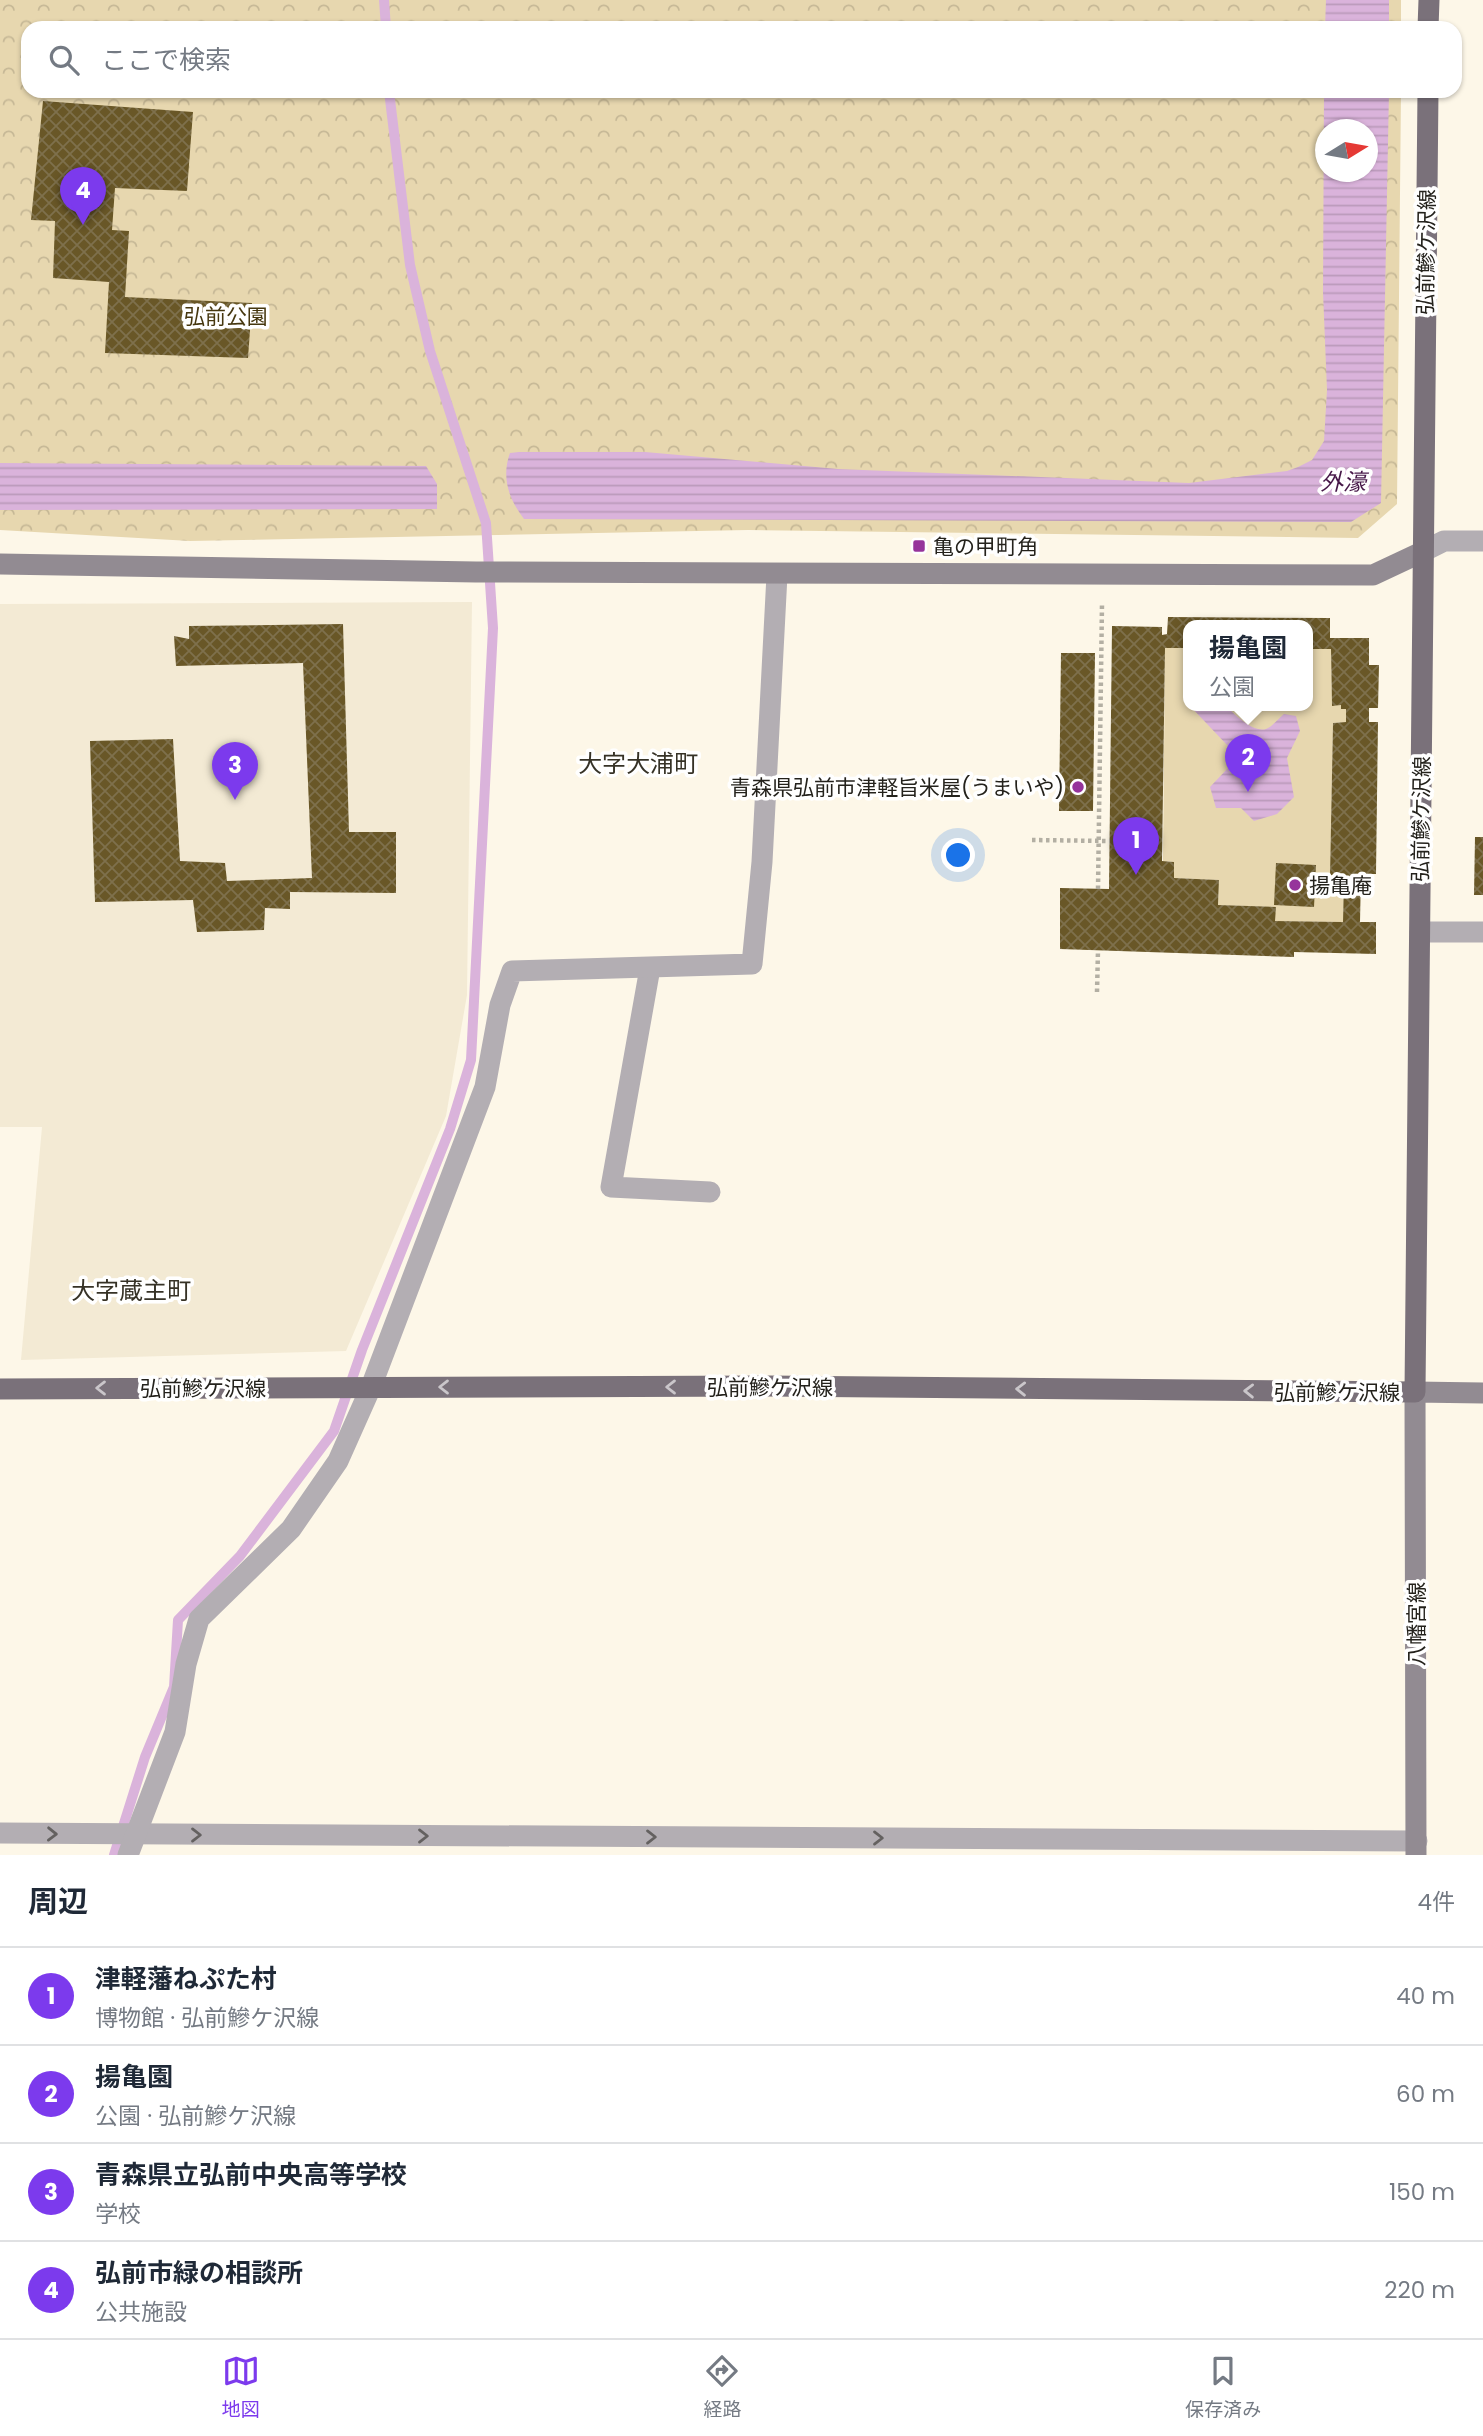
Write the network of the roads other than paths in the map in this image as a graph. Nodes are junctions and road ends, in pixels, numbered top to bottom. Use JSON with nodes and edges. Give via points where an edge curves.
{"nodes":[{"id":1,"x":1429,"y":0,"type":"edge"},
{"id":2,"x":1428,"y":21,"type":"edge"},
{"id":3,"x":1428,"y":98,"type":"edge"},
{"id":4,"x":1483,"y":541,"type":"edge"},
{"id":5,"x":1422,"y":552,"type":"junction"},
{"id":6,"x":0,"y":564,"type":"edge"},
{"id":7,"x":777,"y":575,"type":"junction"},
{"id":8,"x":1420,"y":932,"type":"junction"},
{"id":9,"x":1483,"y":932,"type":"edge"},
{"id":10,"x":650,"y":968,"type":"junction"},
{"id":11,"x":710,"y":1192,"type":"dead end"},
{"id":12,"x":357,"y":1387,"type":"junction"},
{"id":13,"x":0,"y":1389,"type":"edge"},
{"id":14,"x":1415,"y":1392,"type":"junction"},
{"id":15,"x":1483,"y":1392,"type":"edge"},
{"id":16,"x":0,"y":1833,"type":"edge"},
{"id":17,"x":130,"y":1842,"type":"edge"},
{"id":18,"x":773,"y":1846,"type":"edge"},
{"id":19,"x":1417,"y":1848,"type":"edge"}],
"edges":[{"from":1,"to":2,"type":"main road"},
{"from":3,"to":5,"type":"main road","name":"弘前鰺ケ沢線"},
{"from":4,"to":5,"type":"street","via":[[1444,541]]},
{"from":5,"to":7,"type":"street","via":[[1373,575]]},
{"from":5,"to":8,"type":"main road","name":"弘前鰺ケ沢線"},
{"from":6,"to":7,"type":"street"},
{"from":7,"to":10,"type":"street","via":[[752,964]]},
{"from":8,"to":9,"type":"street"},
{"from":8,"to":14,"type":"main road","name":"弘前鰺ケ沢線"},
{"from":10,"to":11,"type":"street","via":[[611,1187]]},
{"from":10,"to":12,"type":"street","via":[[512,971],[500,1005],[485,1087]]},
{"from":12,"to":13,"type":"main road","name":"弘前鰺ケ沢線","one_way":true},
{"from":14,"to":12,"type":"main road","name":"弘前鰺ケ沢線","one_way":true},
{"from":12,"to":17,"type":"street","via":[[338,1461],[291,1529],[199,1619],[175,1732]]},
{"from":14,"to":15,"type":"street"},
{"from":14,"to":19,"type":"street","name":"八幡宮線"},
{"from":16,"to":17,"type":"street","one_way":true,"via":[[104,1835]]},
{"from":17,"to":18,"type":"street","one_way":true},
{"from":18,"to":19,"type":"street","one_way":true}]}
